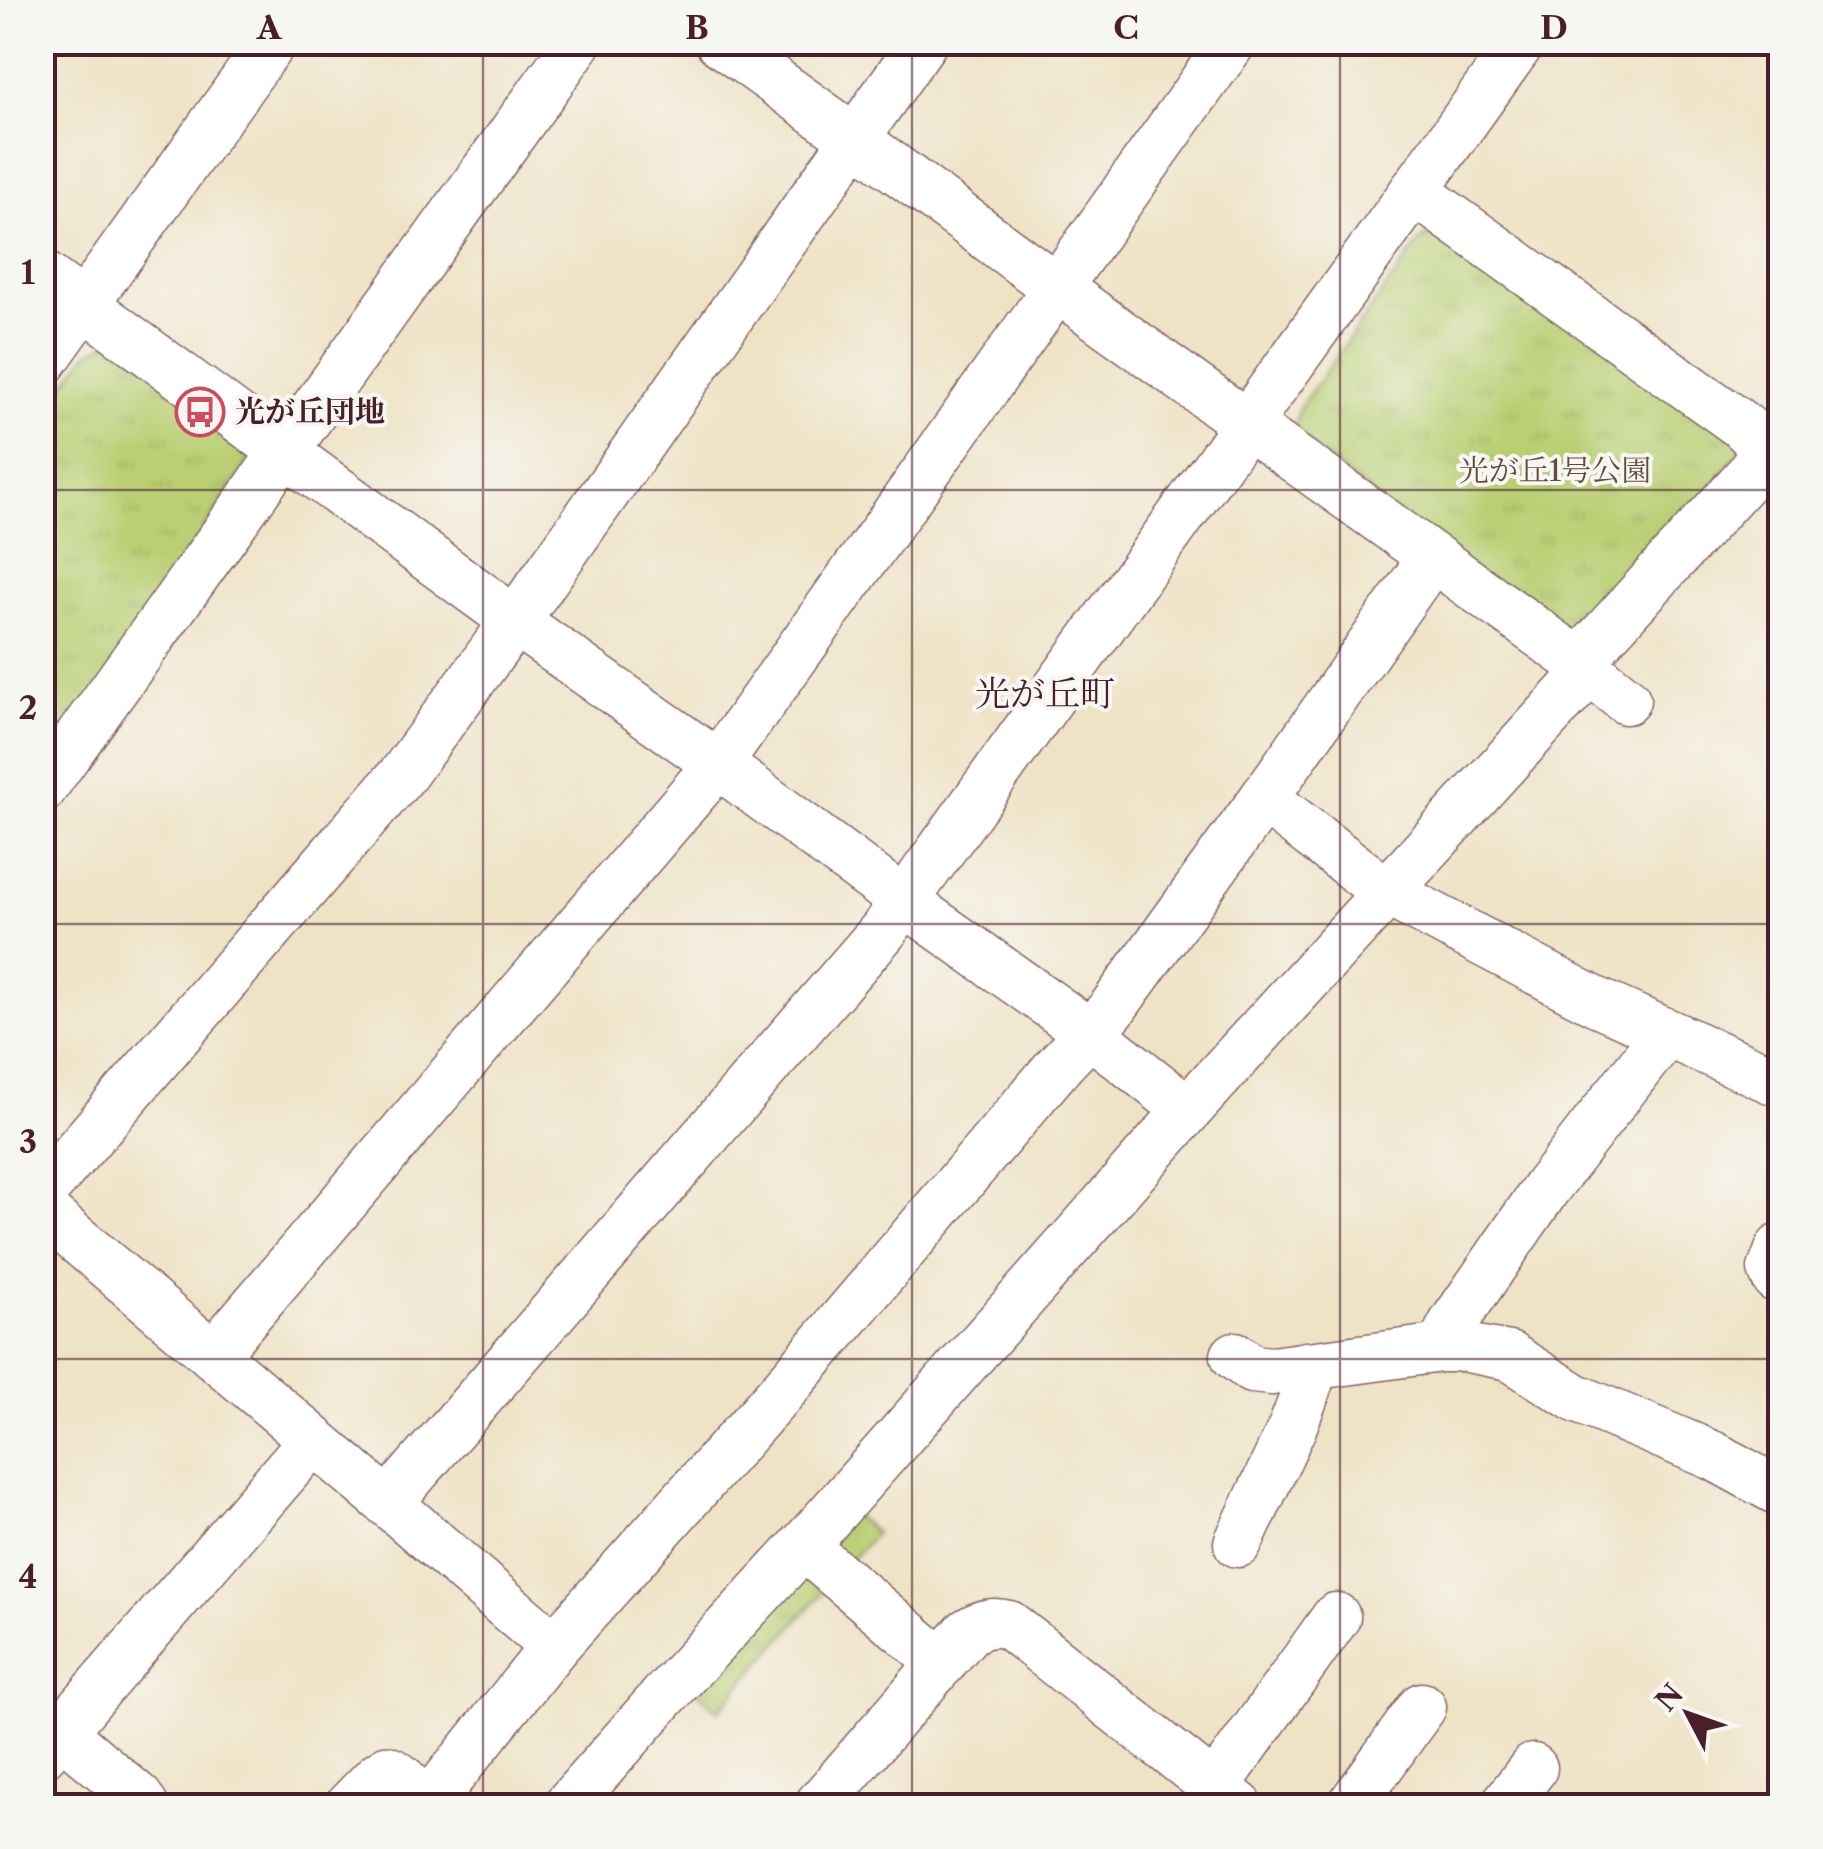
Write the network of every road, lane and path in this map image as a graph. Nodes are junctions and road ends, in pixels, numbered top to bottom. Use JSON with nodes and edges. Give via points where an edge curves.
{"nodes":[{"id":1,"x":272,"y":42,"type":"edge"},
{"id":2,"x":578,"y":42,"type":"edge"},
{"id":3,"x":720,"y":42,"type":"edge"},
{"id":4,"x":922,"y":42,"type":"edge"},
{"id":5,"x":1232,"y":42,"type":"edge"},
{"id":6,"x":1520,"y":42,"type":"edge"},
{"id":7,"x":854,"y":138,"type":"junction"},
{"id":8,"x":1414,"y":191,"type":"junction"},
{"id":9,"x":42,"y":274,"type":"edge"},
{"id":10,"x":1057,"y":288,"type":"junction"},
{"id":11,"x":85,"y":304,"type":"junction"},
{"id":12,"x":42,"y":363,"type":"edge"},
{"id":13,"x":1247,"y":426,"type":"junction"},
{"id":14,"x":284,"y":452,"type":"junction"},
{"id":15,"x":1432,"y":558,"type":"junction"},
{"id":16,"x":515,"y":621,"type":"junction"},
{"id":17,"x":1584,"y":666,"type":"junction"},
{"id":18,"x":1626,"y":700,"type":"dead end"},
{"id":19,"x":718,"y":764,"type":"junction"},
{"id":20,"x":42,"y":789,"type":"edge"},
{"id":21,"x":1264,"y":798,"type":"junction"},
{"id":22,"x":1388,"y":891,"type":"junction"},
{"id":23,"x":905,"y":902,"type":"junction"},
{"id":24,"x":1664,"y":1032,"type":"junction"},
{"id":25,"x":1090,"y":1033,"type":"junction"},
{"id":26,"x":1780,"y":1083,"type":"edge"},
{"id":27,"x":1188,"y":1110,"type":"junction"},
{"id":28,"x":42,"y":1192,"type":"edge"},
{"id":29,"x":42,"y":1210,"type":"edge"},
{"id":30,"x":1780,"y":1248,"type":"edge"},
{"id":31,"x":1780,"y":1281,"type":"edge"},
{"id":32,"x":1450,"y":1348,"type":"junction"},
{"id":33,"x":213,"y":1355,"type":"junction"},
{"id":34,"x":1235,"y":1356,"type":"dead end"},
{"id":35,"x":1306,"y":1366,"type":"junction"},
{"id":36,"x":313,"y":1440,"type":"junction"},
{"id":37,"x":1780,"y":1492,"type":"edge"},
{"id":38,"x":388,"y":1502,"type":"junction"},
{"id":39,"x":1238,"y":1542,"type":"dead end"},
{"id":40,"x":804,"y":1546,"type":"junction"},
{"id":41,"x":1336,"y":1617,"type":"dead end"},
{"id":42,"x":554,"y":1647,"type":"junction"},
{"id":43,"x":942,"y":1663,"type":"junction"},
{"id":44,"x":1422,"y":1708,"type":"dead end"},
{"id":45,"x":52,"y":1743,"type":"edge"},
{"id":46,"x":1532,"y":1768,"type":"dead end"},
{"id":47,"x":1228,"y":1797,"type":"edge"},
{"id":48,"x":440,"y":1804,"type":"edge"},
{"id":49,"x":144,"y":1806,"type":"edge"},
{"id":50,"x":349,"y":1806,"type":"edge"},
{"id":51,"x":567,"y":1806,"type":"edge"},
{"id":52,"x":818,"y":1806,"type":"edge"},
{"id":53,"x":1351,"y":1806,"type":"edge"},
{"id":54,"x":1504,"y":1806,"type":"edge"}],
"edges":[{"from":1,"to":11,"type":"street"},
{"from":2,"to":14,"type":"street"},
{"from":3,"to":7,"type":"street"},
{"from":4,"to":7,"type":"street"},
{"from":5,"to":10,"type":"street"},
{"from":6,"to":8,"type":"street"},
{"from":7,"to":10,"type":"street"},
{"from":7,"to":16,"type":"street"},
{"from":8,"to":13,"type":"street"},
{"from":8,"to":17,"type":"street","via":[[1758,440],[1751,473]]},
{"from":9,"to":11,"type":"street"},
{"from":10,"to":13,"type":"street"},
{"from":10,"to":19,"type":"street"},
{"from":11,"to":12,"type":"street"},
{"from":11,"to":14,"type":"street"},
{"from":13,"to":15,"type":"street"},
{"from":13,"to":23,"type":"street"},
{"from":14,"to":16,"type":"street"},
{"from":14,"to":20,"type":"street"},
{"from":15,"to":17,"type":"street"},
{"from":15,"to":21,"type":"street"},
{"from":16,"to":19,"type":"street"},
{"from":16,"to":28,"type":"street","via":[[404,773]]},
{"from":17,"to":18,"type":"street"},
{"from":17,"to":22,"type":"street"},
{"from":19,"to":23,"type":"street"},
{"from":19,"to":33,"type":"street"},
{"from":21,"to":22,"type":"street"},
{"from":21,"to":25,"type":"street"},
{"from":22,"to":24,"type":"street"},
{"from":22,"to":27,"type":"street"},
{"from":23,"to":25,"type":"street"},
{"from":23,"to":38,"type":"street"},
{"from":24,"to":26,"type":"street"},
{"from":24,"to":32,"type":"street","via":[[1454,1322]]},
{"from":25,"to":27,"type":"street"},
{"from":25,"to":42,"type":"street"},
{"from":27,"to":40,"type":"street"},
{"from":29,"to":33,"type":"street"},
{"from":30,"to":31,"type":"street","via":[[1772,1269]]},
{"from":32,"to":35,"type":"street"},
{"from":32,"to":37,"type":"street","via":[[1509,1356],[1576,1398],[1714,1456]]},
{"from":33,"to":36,"type":"street"},
{"from":34,"to":35,"type":"street","via":[[1252,1369]]},
{"from":35,"to":39,"type":"street","via":[[1308,1386],[1292,1428]]},
{"from":36,"to":38,"type":"street"},
{"from":36,"to":45,"type":"street"},
{"from":38,"to":42,"type":"street"},
{"from":40,"to":43,"type":"street"},
{"from":40,"to":51,"type":"street"},
{"from":41,"to":47,"type":"street"},
{"from":42,"to":48,"type":"street","via":[[445,1783]]},
{"from":43,"to":47,"type":"street","via":[[982,1624],[1009,1625]]},
{"from":43,"to":52,"type":"street"},
{"from":44,"to":53,"type":"street"},
{"from":45,"to":49,"type":"street"},
{"from":46,"to":54,"type":"street"},
{"from":48,"to":50,"type":"street","via":[[421,1798],[387,1770]]}]}
